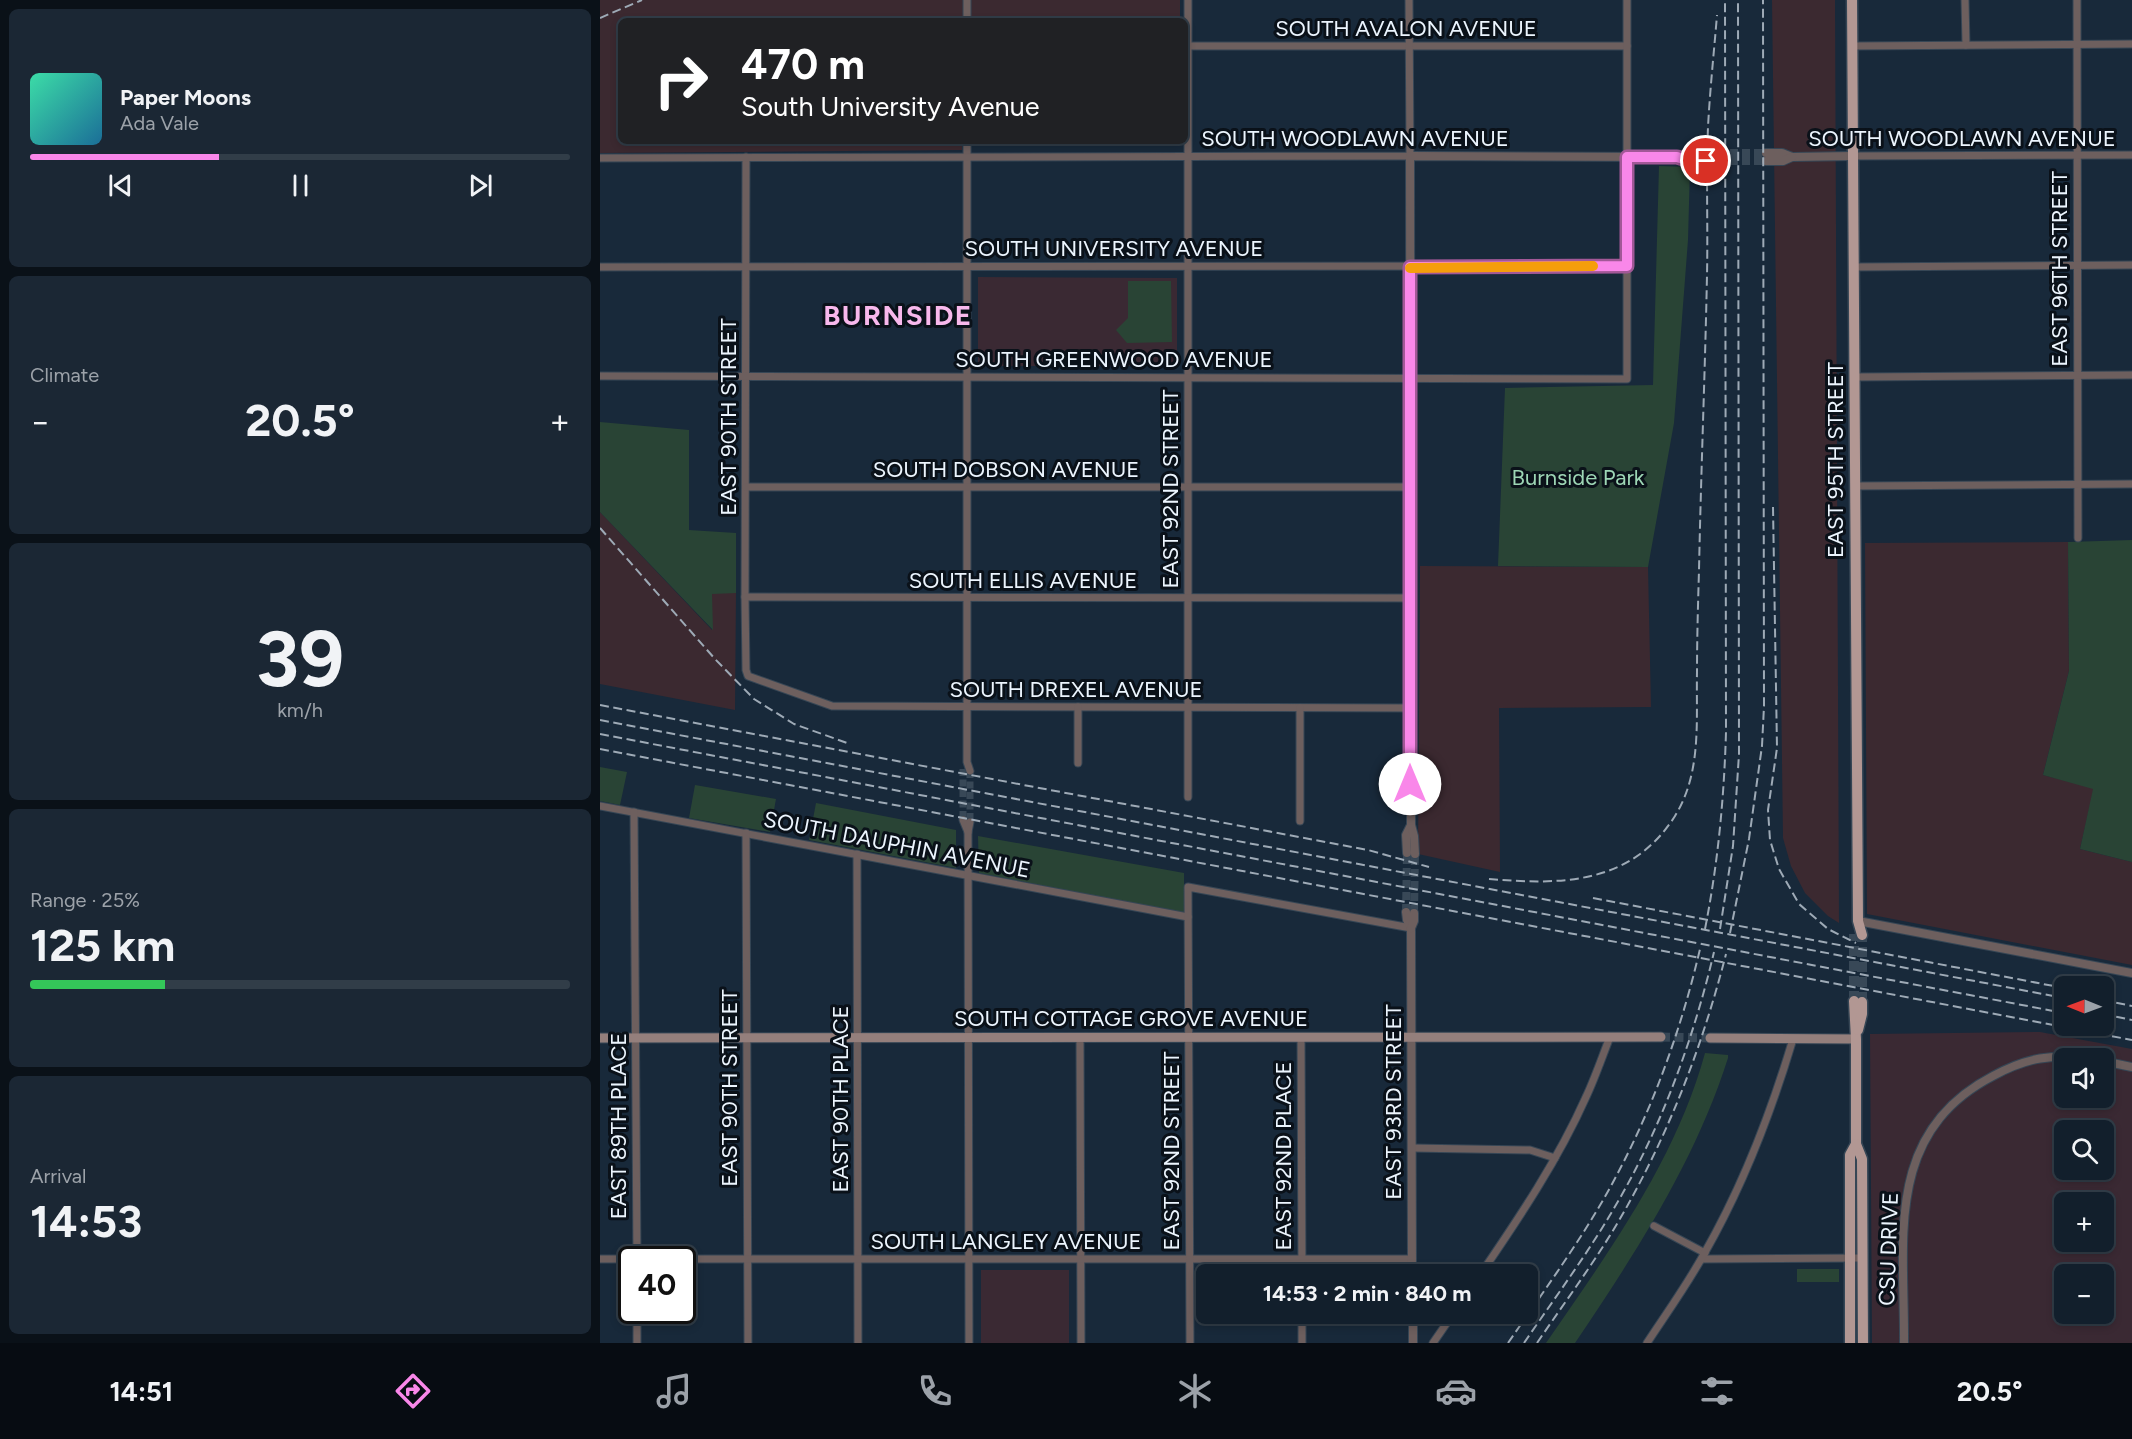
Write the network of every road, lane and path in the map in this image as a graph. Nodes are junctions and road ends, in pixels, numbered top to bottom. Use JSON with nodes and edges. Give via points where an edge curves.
{"nodes":[{"id":1,"x":967,"y":0,"type":"edge"},
{"id":2,"x":1188,"y":0,"type":"edge"},
{"id":3,"x":1409,"y":0,"type":"edge"},
{"id":4,"x":1627,"y":0,"type":"edge"},
{"id":5,"x":1852,"y":0,"type":"edge"},
{"id":6,"x":1965,"y":0,"type":"edge"},
{"id":7,"x":2077,"y":0,"type":"edge"},
{"id":8,"x":967,"y":18,"type":"edge"},
{"id":9,"x":1187,"y":18,"type":"edge"},
{"id":10,"x":2077,"y":44,"type":"junction"},
{"id":11,"x":2132,"y":44,"type":"edge"},
{"id":12,"x":1966,"y":45,"type":"junction"},
{"id":13,"x":1188,"y":46,"type":"edge"},
{"id":14,"x":1409,"y":46,"type":"junction"},
{"id":15,"x":1627,"y":46,"type":"junction"},
{"id":16,"x":1852,"y":46,"type":"junction"},
{"id":17,"x":967,"y":144,"type":"edge"},
{"id":18,"x":1188,"y":144,"type":"edge"},
{"id":19,"x":2132,"y":154,"type":"edge"},
{"id":20,"x":2077,"y":155,"type":"junction"},
{"id":21,"x":967,"y":156,"type":"junction"},
{"id":22,"x":1188,"y":156,"type":"junction"},
{"id":23,"x":1410,"y":156,"type":"junction"},
{"id":24,"x":1853,"y":156,"type":"junction"},
{"id":25,"x":746,"y":157,"type":"junction"},
{"id":26,"x":1627,"y":157,"type":"junction"},
{"id":27,"x":1706,"y":157,"type":"tunnel mouth"},
{"id":28,"x":1766,"y":157,"type":"tunnel mouth"},
{"id":29,"x":600,"y":158,"type":"edge"},
{"id":30,"x":2077,"y":265,"type":"junction"},
{"id":31,"x":2132,"y":265,"type":"edge"},
{"id":32,"x":746,"y":266,"type":"junction"},
{"id":33,"x":967,"y":266,"type":"junction"},
{"id":34,"x":1188,"y":266,"type":"junction"},
{"id":35,"x":1627,"y":266,"type":"junction"},
{"id":36,"x":600,"y":267,"type":"edge"},
{"id":37,"x":1410,"y":267,"type":"junction"},
{"id":38,"x":1853,"y":267,"type":"junction"},
{"id":39,"x":600,"y":375,"type":"edge"},
{"id":40,"x":2132,"y":375,"type":"edge"},
{"id":41,"x":746,"y":376,"type":"junction"},
{"id":42,"x":967,"y":376,"type":"junction"},
{"id":43,"x":2078,"y":376,"type":"junction"},
{"id":44,"x":1188,"y":377,"type":"junction"},
{"id":45,"x":1854,"y":377,"type":"junction"},
{"id":46,"x":1410,"y":378,"type":"junction"},
{"id":47,"x":2132,"y":484,"type":"edge"},
{"id":48,"x":2078,"y":485,"type":"junction"},
{"id":49,"x":1855,"y":486,"type":"junction"},
{"id":50,"x":746,"y":487,"type":"junction"},
{"id":51,"x":967,"y":487,"type":"junction"},
{"id":52,"x":1188,"y":487,"type":"junction"},
{"id":53,"x":1410,"y":487,"type":"junction"},
{"id":54,"x":2078,"y":538,"type":"dead end"},
{"id":55,"x":745,"y":597,"type":"junction"},
{"id":56,"x":967,"y":598,"type":"junction"},
{"id":57,"x":1188,"y":598,"type":"junction"},
{"id":58,"x":1410,"y":598,"type":"junction"},
{"id":59,"x":748,"y":676,"type":"joint"},
{"id":60,"x":967,"y":706,"type":"junction"},
{"id":61,"x":1078,"y":707,"type":"junction"},
{"id":62,"x":1188,"y":707,"type":"junction"},
{"id":63,"x":1300,"y":708,"type":"junction"},
{"id":64,"x":1410,"y":708,"type":"junction"},
{"id":65,"x":1078,"y":763,"type":"dead end"},
{"id":66,"x":966,"y":770,"type":"tunnel mouth"},
{"id":67,"x":1188,"y":797,"type":"dead end"},
{"id":68,"x":600,"y":806,"type":"edge"},
{"id":69,"x":634,"y":812,"type":"junction"},
{"id":70,"x":1300,"y":820,"type":"dead end"},
{"id":71,"x":967,"y":821,"type":"tunnel mouth"},
{"id":72,"x":746,"y":833,"type":"junction"},
{"id":73,"x":1411,"y":854,"type":"tunnel mouth"},
{"id":74,"x":858,"y":855,"type":"junction"},
{"id":75,"x":968,"y":875,"type":"junction"},
{"id":76,"x":1410,"y":912,"type":"tunnel mouth"},
{"id":77,"x":1188,"y":917,"type":"junction"},
{"id":78,"x":1858,"y":921,"type":"junction"},
{"id":79,"x":1411,"y":928,"type":"junction"},
{"id":80,"x":1858,"y":934,"type":"tunnel mouth"},
{"id":81,"x":2132,"y":972,"type":"edge"},
{"id":82,"x":1858,"y":1002,"type":"tunnel mouth"},
{"id":83,"x":1080,"y":1037,"type":"junction"},
{"id":84,"x":1661,"y":1037,"type":"tunnel mouth"},
{"id":85,"x":600,"y":1038,"type":"edge"},
{"id":86,"x":636,"y":1038,"type":"junction"},
{"id":87,"x":747,"y":1038,"type":"junction"},
{"id":88,"x":858,"y":1038,"type":"junction"},
{"id":89,"x":969,"y":1038,"type":"junction"},
{"id":90,"x":1189,"y":1038,"type":"junction"},
{"id":91,"x":1301,"y":1038,"type":"junction"},
{"id":92,"x":1411,"y":1038,"type":"junction"},
{"id":93,"x":1610,"y":1038,"type":"junction"},
{"id":94,"x":1710,"y":1038,"type":"tunnel mouth"},
{"id":95,"x":1793,"y":1039,"type":"junction"},
{"id":96,"x":1856,"y":1039,"type":"junction"},
{"id":97,"x":2054,"y":1055,"type":"edge"},
{"id":98,"x":2114,"y":1063,"type":"edge"},
{"id":99,"x":2132,"y":1067,"type":"edge"},
{"id":100,"x":1856,"y":1144,"type":"junction"},
{"id":101,"x":1412,"y":1148,"type":"junction"},
{"id":102,"x":1555,"y":1158,"type":"junction"},
{"id":103,"x":1654,"y":1226,"type":"dead end"},
{"id":104,"x":637,"y":1246,"type":"edge"},
{"id":105,"x":1703,"y":1256,"type":"junction"},
{"id":106,"x":1850,"y":1258,"type":"junction"},
{"id":107,"x":1863,"y":1258,"type":"junction"},
{"id":108,"x":600,"y":1259,"type":"edge"},
{"id":109,"x":618,"y":1259,"type":"edge"},
{"id":110,"x":696,"y":1259,"type":"edge"},
{"id":111,"x":748,"y":1259,"type":"junction"},
{"id":112,"x":858,"y":1259,"type":"junction"},
{"id":113,"x":969,"y":1259,"type":"junction"},
{"id":114,"x":1080,"y":1259,"type":"junction"},
{"id":115,"x":1190,"y":1259,"type":"junction"},
{"id":116,"x":1302,"y":1259,"type":"junction"},
{"id":117,"x":1412,"y":1259,"type":"junction"},
{"id":118,"x":1302,"y":1264,"type":"edge"},
{"id":119,"x":1412,"y":1264,"type":"edge"},
{"id":120,"x":1487,"y":1264,"type":"edge"},
{"id":121,"x":637,"y":1324,"type":"edge"},
{"id":122,"x":1302,"y":1324,"type":"edge"},
{"id":123,"x":1413,"y":1324,"type":"edge"},
{"id":124,"x":1446,"y":1324,"type":"edge"},
{"id":125,"x":637,"y":1343,"type":"edge"},
{"id":126,"x":748,"y":1343,"type":"edge"},
{"id":127,"x":858,"y":1343,"type":"edge"},
{"id":128,"x":969,"y":1343,"type":"edge"},
{"id":129,"x":1081,"y":1343,"type":"edge"},
{"id":130,"x":1190,"y":1343,"type":"edge"},
{"id":131,"x":1302,"y":1343,"type":"edge"},
{"id":132,"x":1413,"y":1343,"type":"edge"},
{"id":133,"x":1433,"y":1343,"type":"edge"},
{"id":134,"x":1647,"y":1343,"type":"edge"},
{"id":135,"x":1850,"y":1343,"type":"edge"},
{"id":136,"x":1863,"y":1343,"type":"edge"},
{"id":137,"x":1904,"y":1343,"type":"edge"}],
"edges":[{"from":1,"to":8,"type":"street"},
{"from":2,"to":9,"type":"street","name":"EAST 92ND STREET"},
{"from":3,"to":14,"type":"street"},
{"from":4,"to":15,"type":"street"},
{"from":5,"to":16,"type":"main road","name":"EAST 95TH STREET"},
{"from":6,"to":12,"type":"street"},
{"from":7,"to":10,"type":"street","name":"EAST 96TH STREET"},
{"from":10,"to":11,"type":"street"},
{"from":10,"to":12,"type":"street"},
{"from":10,"to":20,"type":"street","name":"EAST 96TH STREET"},
{"from":12,"to":16,"type":"street"},
{"from":13,"to":14,"type":"street","name":"SOUTH AVALON AVENUE"},
{"from":14,"to":15,"type":"street","name":"SOUTH AVALON AVENUE"},
{"from":14,"to":23,"type":"street"},
{"from":15,"to":26,"type":"street"},
{"from":16,"to":24,"type":"main road","name":"EAST 95TH STREET"},
{"from":17,"to":21,"type":"street"},
{"from":18,"to":22,"type":"street","name":"EAST 92ND STREET"},
{"from":19,"to":20,"type":"street","name":"SOUTH WOODLAWN AVENUE"},
{"from":20,"to":24,"type":"street","name":"SOUTH WOODLAWN AVENUE"},
{"from":20,"to":30,"type":"street","name":"EAST 96TH STREET"},
{"from":21,"to":22,"type":"street","name":"SOUTH WOODLAWN AVENUE"},
{"from":21,"to":25,"type":"street","name":"SOUTH WOODLAWN AVENUE"},
{"from":21,"to":33,"type":"street"},
{"from":22,"to":23,"type":"street","name":"SOUTH WOODLAWN AVENUE"},
{"from":22,"to":34,"type":"street","name":"EAST 92ND STREET"},
{"from":23,"to":26,"type":"street","name":"SOUTH WOODLAWN AVENUE"},
{"from":23,"to":37,"type":"street"},
{"from":24,"to":28,"type":"street","name":"SOUTH WOODLAWN AVENUE","via":[[1792,157],[1783,161]]},
{"from":24,"to":38,"type":"main road","name":"EAST 95TH STREET"},
{"from":25,"to":29,"type":"street","name":"SOUTH WOODLAWN AVENUE"},
{"from":25,"to":32,"type":"street","name":"EAST 90TH STREET"},
{"from":26,"to":27,"type":"street","name":"SOUTH WOODLAWN AVENUE","via":[[1677,157],[1689,153]]},
{"from":26,"to":35,"type":"street"},
{"from":30,"to":31,"type":"street"},
{"from":30,"to":38,"type":"street"},
{"from":30,"to":43,"type":"street","name":"EAST 96TH STREET"},
{"from":32,"to":33,"type":"street","name":"SOUTH UNIVERSITY AVENUE"},
{"from":32,"to":36,"type":"street","name":"SOUTH UNIVERSITY AVENUE"},
{"from":32,"to":41,"type":"street","name":"EAST 90TH STREET"},
{"from":33,"to":34,"type":"street","name":"SOUTH UNIVERSITY AVENUE"},
{"from":33,"to":42,"type":"street"},
{"from":34,"to":37,"type":"street","name":"SOUTH UNIVERSITY AVENUE"},
{"from":34,"to":44,"type":"street","name":"EAST 92ND STREET"},
{"from":35,"to":37,"type":"street","name":"SOUTH UNIVERSITY AVENUE"},
{"from":35,"to":46,"type":"street","name":"SOUTH GREENWOOD AVENUE","via":[[1627,379]]},
{"from":37,"to":46,"type":"street"},
{"from":38,"to":45,"type":"main road","name":"EAST 95TH STREET"},
{"from":39,"to":41,"type":"street","name":"SOUTH GREENWOOD AVENUE"},
{"from":40,"to":43,"type":"street"},
{"from":41,"to":42,"type":"street","name":"SOUTH GREENWOOD AVENUE"},
{"from":41,"to":50,"type":"street","name":"EAST 90TH STREET"},
{"from":42,"to":44,"type":"street","name":"SOUTH GREENWOOD AVENUE"},
{"from":42,"to":51,"type":"street"},
{"from":43,"to":45,"type":"street"},
{"from":43,"to":48,"type":"street","name":"EAST 96TH STREET"},
{"from":44,"to":46,"type":"street","name":"SOUTH GREENWOOD AVENUE"},
{"from":44,"to":52,"type":"street","name":"EAST 92ND STREET"},
{"from":45,"to":49,"type":"main road","name":"EAST 95TH STREET"},
{"from":46,"to":53,"type":"street"},
{"from":47,"to":48,"type":"street"},
{"from":48,"to":49,"type":"street"},
{"from":48,"to":54,"type":"street","name":"EAST 96TH STREET"},
{"from":49,"to":78,"type":"main road","name":"EAST 95TH STREET"},
{"from":50,"to":51,"type":"street","name":"SOUTH DOBSON AVENUE"},
{"from":50,"to":55,"type":"street","name":"EAST 90TH STREET"},
{"from":51,"to":52,"type":"street","name":"SOUTH DOBSON AVENUE"},
{"from":51,"to":56,"type":"street"},
{"from":52,"to":53,"type":"street","name":"SOUTH DOBSON AVENUE"},
{"from":52,"to":57,"type":"street","name":"EAST 92ND STREET"},
{"from":53,"to":58,"type":"street"},
{"from":55,"to":56,"type":"street","name":"SOUTH ELLIS AVENUE"},
{"from":55,"to":59,"type":"street","name":"EAST 90TH STREET"},
{"from":56,"to":57,"type":"street","name":"SOUTH ELLIS AVENUE"},
{"from":56,"to":60,"type":"street"},
{"from":57,"to":58,"type":"street","name":"SOUTH ELLIS AVENUE"},
{"from":57,"to":62,"type":"street","name":"EAST 92ND STREET"},
{"from":58,"to":64,"type":"street"},
{"from":59,"to":60,"type":"street","name":"SOUTH DREXEL AVENUE","via":[[832,706]]},
{"from":60,"to":61,"type":"street","name":"SOUTH DREXEL AVENUE"},
{"from":60,"to":66,"type":"street"},
{"from":61,"to":62,"type":"street","name":"SOUTH DREXEL AVENUE"},
{"from":61,"to":65,"type":"street"},
{"from":62,"to":63,"type":"street","name":"SOUTH DREXEL AVENUE"},
{"from":62,"to":67,"type":"street","name":"EAST 92ND STREET"},
{"from":63,"to":64,"type":"street","name":"SOUTH DREXEL AVENUE"},
{"from":63,"to":70,"type":"street"},
{"from":64,"to":73,"type":"street","via":[[1411,825],[1407,835]]},
{"from":68,"to":69,"type":"street","name":"SOUTH DAUPHIN AVENUE"},
{"from":69,"to":72,"type":"street","name":"SOUTH DAUPHIN AVENUE"},
{"from":69,"to":86,"type":"street","name":"EAST 89TH PLACE"},
{"from":71,"to":75,"type":"street"},
{"from":72,"to":74,"type":"street","name":"SOUTH DAUPHIN AVENUE"},
{"from":72,"to":87,"type":"street","name":"EAST 90TH STREET"},
{"from":74,"to":75,"type":"street","name":"SOUTH DAUPHIN AVENUE"},
{"from":74,"to":88,"type":"street","name":"EAST 90TH PLACE"},
{"from":75,"to":77,"type":"street","name":"SOUTH DAUPHIN AVENUE"},
{"from":75,"to":89,"type":"street"},
{"from":76,"to":79,"type":"street","name":"EAST 93RD STREET","via":[[1407,920]]},
{"from":77,"to":79,"type":"street","name":"EAST 92ND STREET","via":[[1188,887]]},
{"from":77,"to":90,"type":"street","name":"EAST 92ND STREET"},
{"from":78,"to":80,"type":"main road","name":"EAST 95TH STREET"},
{"from":78,"to":81,"type":"street"},
{"from":79,"to":92,"type":"street","name":"EAST 93RD STREET"},
{"from":82,"to":96,"type":"main road","via":[[1862,1014]]},
{"from":83,"to":89,"type":"main road","name":"SOUTH COTTAGE GROVE AVENUE"},
{"from":83,"to":90,"type":"main road","name":"SOUTH COTTAGE GROVE AVENUE"},
{"from":83,"to":114,"type":"street"},
{"from":84,"to":93,"type":"main road","name":"SOUTH COTTAGE GROVE AVENUE"},
{"from":85,"to":86,"type":"main road","name":"SOUTH COTTAGE GROVE AVENUE"},
{"from":86,"to":87,"type":"main road","name":"SOUTH COTTAGE GROVE AVENUE"},
{"from":86,"to":104,"type":"street","name":"EAST 89TH PLACE"},
{"from":87,"to":88,"type":"main road","name":"SOUTH COTTAGE GROVE AVENUE"},
{"from":87,"to":111,"type":"street","name":"EAST 90TH STREET"},
{"from":88,"to":89,"type":"main road","name":"SOUTH COTTAGE GROVE AVENUE"},
{"from":88,"to":112,"type":"street","name":"EAST 90TH PLACE"},
{"from":89,"to":113,"type":"street"},
{"from":90,"to":91,"type":"main road","name":"SOUTH COTTAGE GROVE AVENUE"},
{"from":90,"to":115,"type":"street","name":"EAST 92ND STREET"},
{"from":91,"to":92,"type":"main road","name":"SOUTH COTTAGE GROVE AVENUE"},
{"from":91,"to":116,"type":"street","name":"EAST 92ND PLACE"},
{"from":92,"to":93,"type":"main road","name":"SOUTH COTTAGE GROVE AVENUE"},
{"from":92,"to":101,"type":"street","name":"EAST 93RD STREET"},
{"from":93,"to":102,"type":"street","via":[[1586,1098]]},
{"from":94,"to":95,"type":"main road"},
{"from":95,"to":96,"type":"main road"},
{"from":95,"to":105,"type":"street","via":[[1746,1171]]},
{"from":96,"to":100,"type":"main road"},
{"from":97,"to":137,"type":"street","name":"CSU DRIVE","via":[[2016,1065],[1969,1089],[1934,1125],[1917,1154],[1905,1200]]},
{"from":98,"to":99,"type":"street"},
{"from":100,"to":106,"type":"main road","via":[[1850,1155]]},
{"from":100,"to":107,"type":"main road","via":[[1862,1159]]},
{"from":101,"to":102,"type":"street","via":[[1530,1150]]},
{"from":101,"to":117,"type":"street","name":"EAST 93RD STREET"},
{"from":102,"to":120,"type":"street"},
{"from":103,"to":105,"type":"street"},
{"from":105,"to":106,"type":"street"},
{"from":105,"to":134,"type":"street"},
{"from":106,"to":107,"type":"street"},
{"from":106,"to":135,"type":"main road"},
{"from":107,"to":136,"type":"main road"},
{"from":108,"to":109,"type":"street","name":"SOUTH LANGLEY AVENUE"},
{"from":110,"to":111,"type":"street","name":"SOUTH LANGLEY AVENUE"},
{"from":111,"to":112,"type":"street","name":"SOUTH LANGLEY AVENUE"},
{"from":111,"to":126,"type":"street","name":"EAST 90TH STREET"},
{"from":112,"to":113,"type":"street","name":"SOUTH LANGLEY AVENUE"},
{"from":112,"to":127,"type":"street","name":"EAST 90TH PLACE"},
{"from":113,"to":114,"type":"street","name":"SOUTH LANGLEY AVENUE"},
{"from":113,"to":128,"type":"street"},
{"from":114,"to":115,"type":"street","name":"SOUTH LANGLEY AVENUE"},
{"from":114,"to":129,"type":"street"},
{"from":115,"to":116,"type":"street","name":"SOUTH LANGLEY AVENUE"},
{"from":115,"to":130,"type":"street","name":"EAST 92ND STREET"},
{"from":116,"to":117,"type":"street","name":"SOUTH LANGLEY AVENUE"},
{"from":116,"to":118,"type":"street","name":"EAST 92ND PLACE"},
{"from":117,"to":119,"type":"street","name":"EAST 93RD STREET"},
{"from":121,"to":125,"type":"street"},
{"from":122,"to":131,"type":"street"},
{"from":123,"to":132,"type":"street"},
{"from":124,"to":133,"type":"street"}]}
